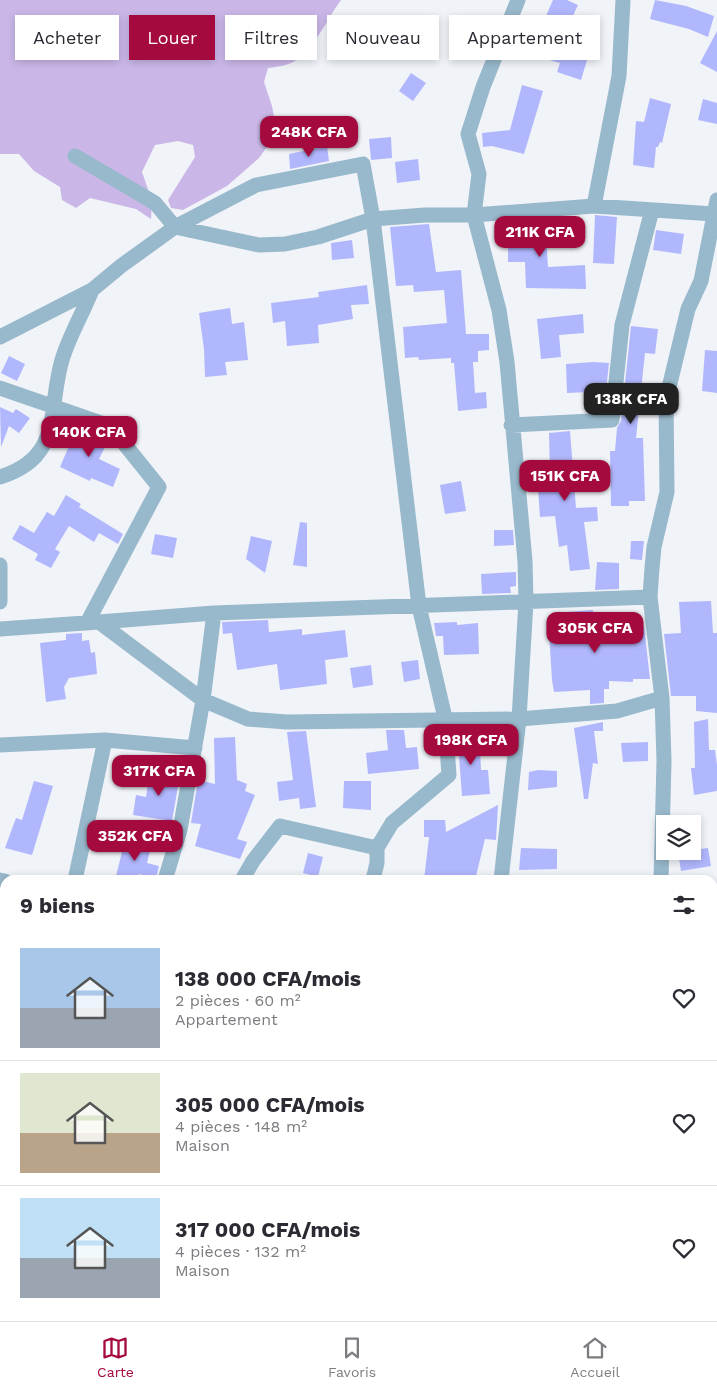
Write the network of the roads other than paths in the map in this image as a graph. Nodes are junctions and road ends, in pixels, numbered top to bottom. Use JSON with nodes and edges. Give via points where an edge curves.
{"nodes":[{"id":1,"x":518,"y":0,"type":"edge"},
{"id":2,"x":623,"y":0,"type":"edge"},
{"id":3,"x":75,"y":156,"type":"dead end"},
{"id":4,"x":594,"y":206,"type":"junction"},
{"id":5,"x":715,"y":207,"type":"edge"},
{"id":6,"x":652,"y":210,"type":"junction"},
{"id":7,"x":474,"y":215,"type":"junction"},
{"id":8,"x":373,"y":219,"type":"junction"},
{"id":9,"x":175,"y":227,"type":"junction"},
{"id":10,"x":92,"y":290,"type":"junction"},
{"id":11,"x":0,"y":337,"type":"edge"},
{"id":12,"x":0,"y":388,"type":"edge"},
{"id":13,"x":55,"y":407,"type":"junction"},
{"id":14,"x":512,"y":425,"type":"junction"},
{"id":15,"x":0,"y":476,"type":"edge"},
{"id":16,"x":0,"y":564,"type":"edge"},
{"id":17,"x":650,"y":597,"type":"junction"},
{"id":18,"x":0,"y":602,"type":"edge"},
{"id":19,"x":526,"y":602,"type":"junction"},
{"id":20,"x":419,"y":606,"type":"junction"},
{"id":21,"x":214,"y":613,"type":"junction"},
{"id":22,"x":93,"y":622,"type":"junction"},
{"id":23,"x":0,"y":629,"type":"edge"},
{"id":24,"x":662,"y":698,"type":"junction"},
{"id":25,"x":204,"y":700,"type":"junction"},
{"id":26,"x":445,"y":718,"type":"junction"},
{"id":27,"x":519,"y":719,"type":"junction"},
{"id":28,"x":105,"y":740,"type":"junction"},
{"id":29,"x":0,"y":745,"type":"edge"},
{"id":30,"x":194,"y":748,"type":"junction"},
{"id":31,"x":377,"y":848,"type":"junction"},
{"id":32,"x":76,"y":875,"type":"edge"},
{"id":33,"x":167,"y":875,"type":"edge"},
{"id":34,"x":245,"y":875,"type":"edge"},
{"id":35,"x":374,"y":875,"type":"edge"},
{"id":36,"x":502,"y":875,"type":"edge"},
{"id":37,"x":661,"y":875,"type":"edge"}],
"edges":[{"from":1,"to":7,"type":"street","via":[[468,134],[479,174]]},
{"from":2,"to":4,"type":"street","via":[[619,76]]},
{"from":3,"to":9,"type":"street","via":[[155,203]]},
{"from":4,"to":6,"type":"street"},
{"from":4,"to":7,"type":"street"},
{"from":5,"to":6,"type":"street"},
{"from":5,"to":17,"type":"street","via":[[701,281],[688,309],[666,400],[668,492],[654,547]]},
{"from":6,"to":14,"type":"street","via":[[622,325],[612,420]]},
{"from":7,"to":8,"type":"street"},
{"from":7,"to":14,"type":"street","via":[[499,310]]},
{"from":8,"to":9,"type":"street","via":[[318,237],[259,245]]},
{"from":8,"to":9,"type":"street","via":[[363,164],[256,185]]},
{"from":8,"to":20,"type":"street"},
{"from":9,"to":10,"type":"street"},
{"from":10,"to":11,"type":"street"},
{"from":10,"to":13,"type":"street","via":[[64,351]]},
{"from":12,"to":13,"type":"street"},
{"from":13,"to":15,"type":"street","via":[[42,448],[19,471]]},
{"from":13,"to":22,"type":"street","via":[[110,426],[159,487]]},
{"from":14,"to":19,"type":"street","via":[[526,561]]},
{"from":16,"to":18,"type":"street"},
{"from":17,"to":19,"type":"street"},
{"from":17,"to":24,"type":"street"},
{"from":19,"to":20,"type":"street"},
{"from":19,"to":27,"type":"street"},
{"from":20,"to":21,"type":"street"},
{"from":20,"to":26,"type":"street"},
{"from":21,"to":22,"type":"street"},
{"from":21,"to":25,"type":"street"},
{"from":22,"to":23,"type":"street"},
{"from":22,"to":25,"type":"street"},
{"from":24,"to":27,"type":"street","via":[[617,711]]},
{"from":24,"to":37,"type":"street"},
{"from":25,"to":26,"type":"street","via":[[248,719],[287,722]]},
{"from":25,"to":30,"type":"street"},
{"from":26,"to":27,"type":"street"},
{"from":26,"to":31,"type":"street","via":[[449,775],[392,823]]},
{"from":27,"to":36,"type":"street"},
{"from":28,"to":29,"type":"street"},
{"from":28,"to":30,"type":"street"},
{"from":28,"to":32,"type":"street"},
{"from":30,"to":33,"type":"street","via":[[180,830]]},
{"from":31,"to":34,"type":"street","via":[[280,826]]},
{"from":31,"to":35,"type":"street"}]}
